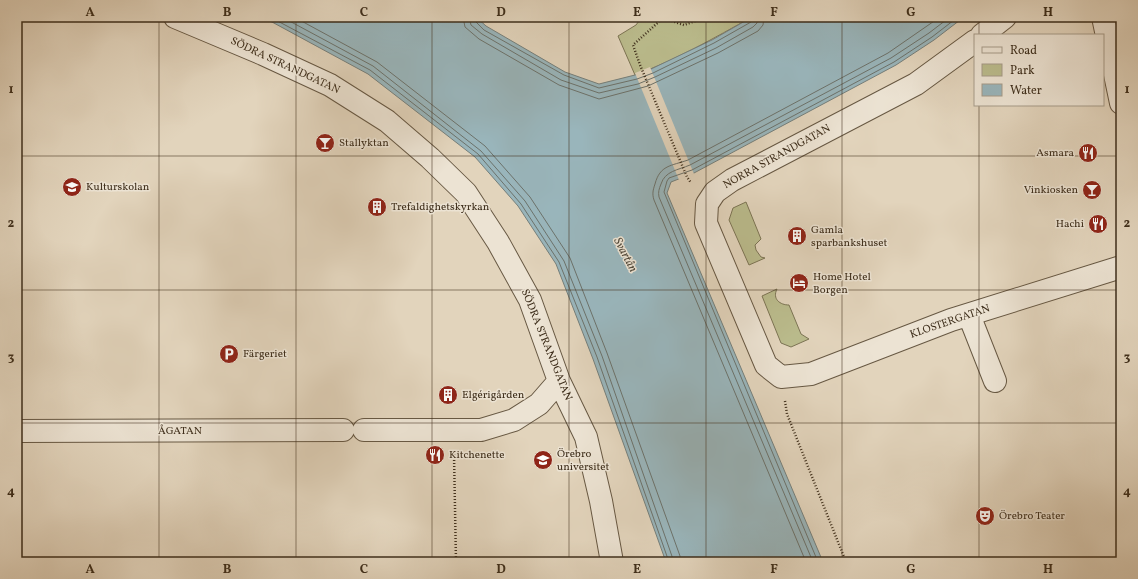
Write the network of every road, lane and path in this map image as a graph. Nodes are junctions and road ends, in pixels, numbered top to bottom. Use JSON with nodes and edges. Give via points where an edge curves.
{"nodes":[{"id":1,"x":175,"y":17,"type":"edge"},
{"id":2,"x":707,"y":17,"type":"edge"},
{"id":3,"x":1005,"y":17,"type":"edge"},
{"id":4,"x":1103,"y":17,"type":"edge"},
{"id":5,"x":664,"y":18,"type":"edge"},
{"id":6,"x":983,"y":34,"type":"edge"},
{"id":7,"x":974,"y":42,"type":"edge"},
{"id":8,"x":1121,"y":103,"type":"edge"},
{"id":9,"x":687,"y":177,"type":"dead end"},
{"id":10,"x":1121,"y":267,"type":"edge"},
{"id":11,"x":969,"y":315,"type":"junction"},
{"id":12,"x":781,"y":376,"type":"junction"},
{"id":13,"x":559,"y":381,"type":"junction"},
{"id":14,"x":995,"y":381,"type":"dead end"},
{"id":15,"x":453,"y":430,"type":"junction"},
{"id":16,"x":17,"y":431,"type":"edge"},
{"id":17,"x":456,"y":562,"type":"edge"},
{"id":18,"x":612,"y":562,"type":"edge"},
{"id":19,"x":846,"y":562,"type":"edge"}],
"edges":[{"from":1,"to":13,"type":"street","name":"SÖDRA STRANDGATAN","via":[[330,85],[387,121],[430,158],[466,193],[498,242],[530,300]]},
{"from":2,"to":5,"type":"path","via":[[684,25]]},
{"from":3,"to":6,"type":"street"},
{"from":4,"to":8,"type":"street"},
{"from":5,"to":9,"type":"path","via":[[633,45]]},
{"from":7,"to":12,"type":"street","name":"NORRA STRANDGATAN","via":[[916,84],[732,180],[716,192],[707,204],[706,223],[766,365]]},
{"from":10,"to":11,"type":"street","name":"KLOSTERGATAN"},
{"from":11,"to":12,"type":"street","name":"KLOSTERGATAN","via":[[811,374]]},
{"from":11,"to":14,"type":"street"},
{"from":12,"to":19,"type":"path","via":[[787,414]]},
{"from":13,"to":15,"type":"street","name":"ÅGATAN","via":[[539,404],[514,420],[481,430]]},
{"from":13,"to":18,"type":"street","name":"SÖDRA STRANDGATAN","via":[[586,437]]},
{"from":15,"to":16,"type":"street","name":"ÅGATAN"},
{"from":15,"to":17,"type":"path"}]}
